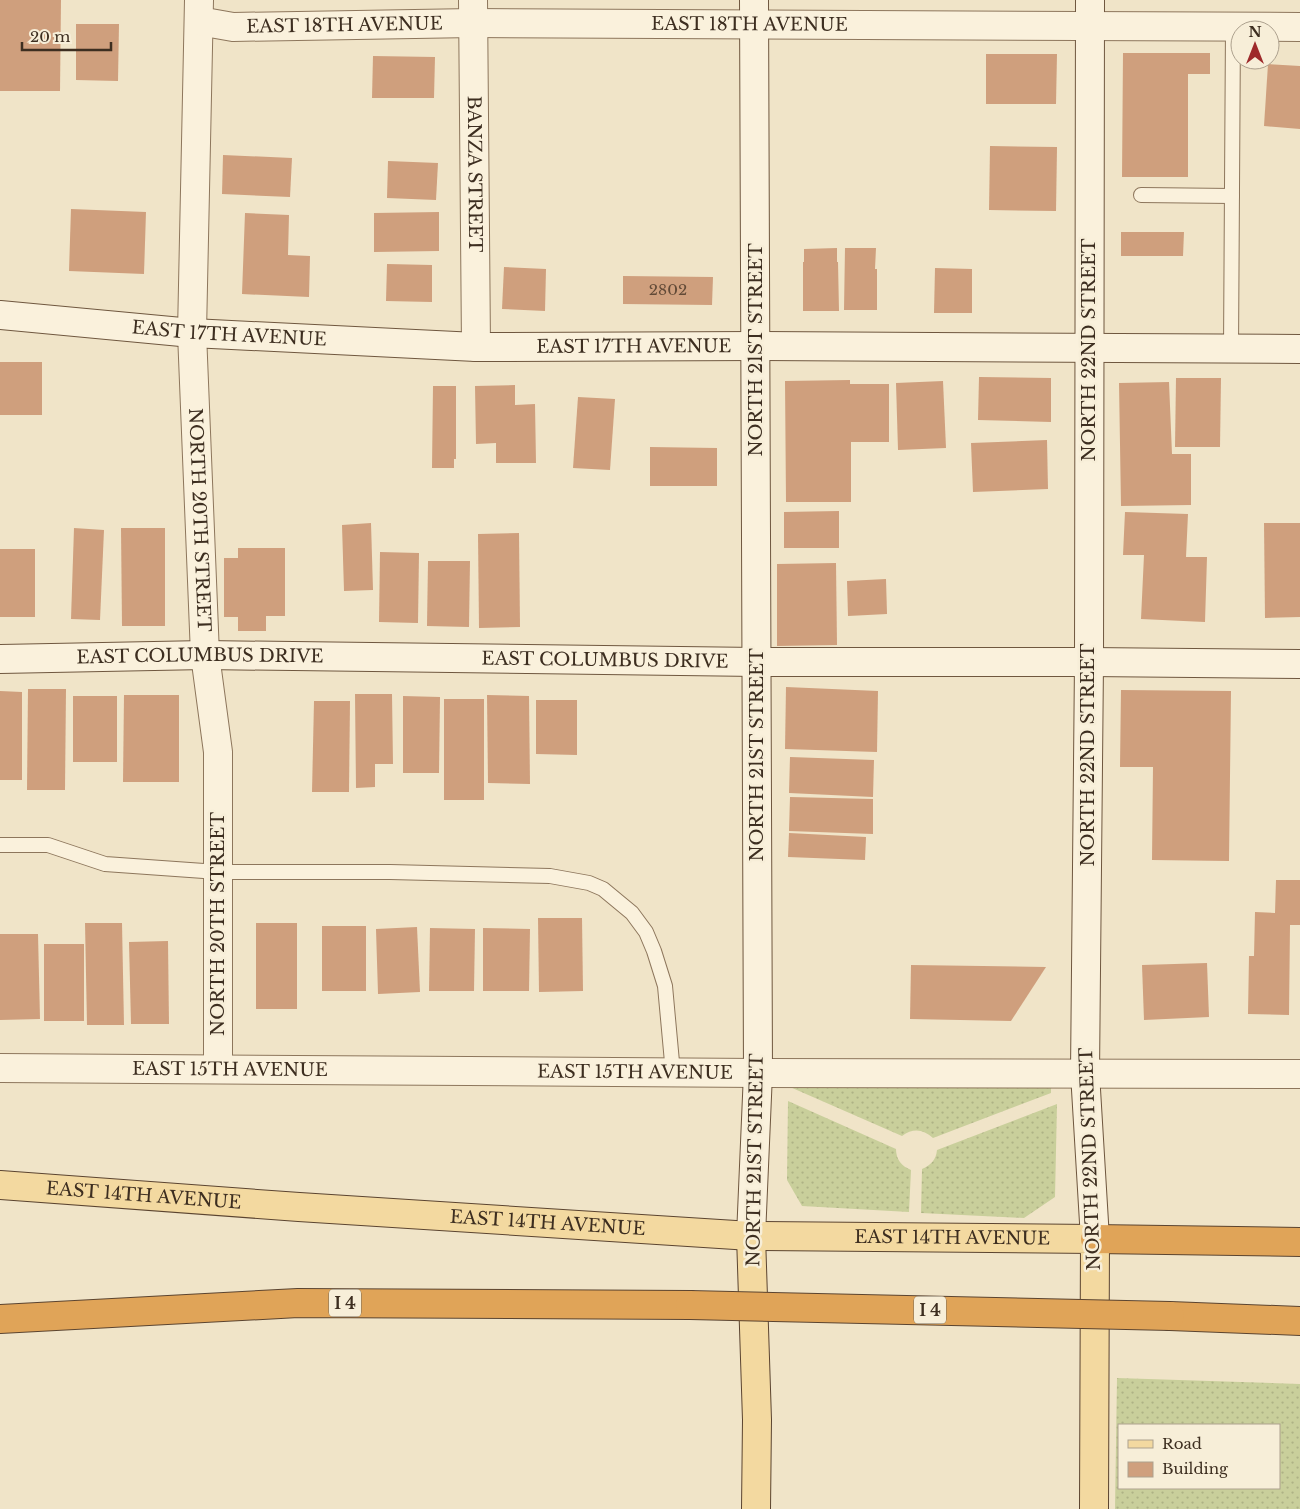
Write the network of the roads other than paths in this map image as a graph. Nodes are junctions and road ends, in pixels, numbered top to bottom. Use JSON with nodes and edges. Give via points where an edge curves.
{"nodes":[{"id":1,"x":199,"y":10,"type":"edge"},
{"id":2,"x":473,"y":12,"type":"edge"},
{"id":3,"x":754,"y":12,"type":"edge"},
{"id":4,"x":1090,"y":13,"type":"edge"},
{"id":5,"x":1230,"y":27,"type":"edge"},
{"id":6,"x":1280,"y":27,"type":"edge"},
{"id":7,"x":1300,"y":27,"type":"edge"},
{"id":8,"x":1233,"y":70,"type":"edge"},
{"id":9,"x":1141,"y":195,"type":"dead end"},
{"id":10,"x":1232,"y":196,"type":"junction"},
{"id":11,"x":0,"y":315,"type":"edge"},
{"id":12,"x":192,"y":333,"type":"junction"},
{"id":13,"x":756,"y":346,"type":"junction"},
{"id":14,"x":476,"y":347,"type":"junction"},
{"id":15,"x":1090,"y":347,"type":"junction"},
{"id":16,"x":1231,"y":349,"type":"junction"},
{"id":17,"x":1300,"y":349,"type":"edge"},
{"id":18,"x":205,"y":655,"type":"junction"},
{"id":19,"x":0,"y":659,"type":"edge"},
{"id":20,"x":757,"y":662,"type":"junction"},
{"id":21,"x":1089,"y":662,"type":"junction"},
{"id":22,"x":1300,"y":664,"type":"edge"},
{"id":23,"x":0,"y":846,"type":"edge"},
{"id":24,"x":218,"y":872,"type":"junction"},
{"id":25,"x":0,"y":1068,"type":"edge"},
{"id":26,"x":218,"y":1069,"type":"junction"},
{"id":27,"x":674,"y":1073,"type":"junction"},
{"id":28,"x":758,"y":1073,"type":"junction"},
{"id":29,"x":1085,"y":1073,"type":"junction"},
{"id":30,"x":1300,"y":1074,"type":"edge"},
{"id":31,"x":0,"y":1185,"type":"edge"},
{"id":32,"x":751,"y":1236,"type":"junction"},
{"id":33,"x":1095,"y":1239,"type":"junction"},
{"id":34,"x":1300,"y":1242,"type":"edge"},
{"id":35,"x":0,"y":1319,"type":"edge"},
{"id":36,"x":1300,"y":1321,"type":"edge"},
{"id":37,"x":756,"y":1509,"type":"edge"},
{"id":38,"x":1094,"y":1509,"type":"edge"}],
"edges":[{"from":1,"to":2,"type":"main road","name":"EAST 18TH AVENUE","via":[[233,27]]},
{"from":1,"to":12,"type":"main road","name":"NORTH 20TH STREET"},
{"from":2,"to":3,"type":"main road","name":"EAST 18TH AVENUE"},
{"from":2,"to":14,"type":"main road","name":"BANZA STREET"},
{"from":3,"to":4,"type":"main road","name":"EAST 18TH AVENUE"},
{"from":3,"to":13,"type":"main road","name":"NORTH 21ST STREET"},
{"from":4,"to":5,"type":"main road","name":"EAST 18TH AVENUE"},
{"from":4,"to":15,"type":"main road","name":"NORTH 22ND STREET"},
{"from":6,"to":7,"type":"main road","name":"EAST 18TH AVENUE"},
{"from":8,"to":10,"type":"lane"},
{"from":9,"to":10,"type":"lane"},
{"from":10,"to":16,"type":"lane"},
{"from":11,"to":12,"type":"main road","name":"EAST 17TH AVENUE"},
{"from":12,"to":14,"type":"main road","name":"EAST 17TH AVENUE"},
{"from":12,"to":18,"type":"main road","name":"NORTH 20TH STREET"},
{"from":13,"to":14,"type":"main road","name":"EAST 17TH AVENUE"},
{"from":13,"to":15,"type":"main road","name":"EAST 17TH AVENUE"},
{"from":13,"to":20,"type":"main road","name":"NORTH 21ST STREET"},
{"from":15,"to":16,"type":"main road","name":"EAST 17TH AVENUE"},
{"from":15,"to":21,"type":"main road","name":"NORTH 22ND STREET"},
{"from":16,"to":17,"type":"main road","name":"EAST 17TH AVENUE"},
{"from":18,"to":19,"type":"main road","name":"EAST COLUMBUS DRIVE"},
{"from":18,"to":20,"type":"main road","name":"EAST COLUMBUS DRIVE"},
{"from":18,"to":24,"type":"main road","name":"NORTH 20TH STREET","via":[[218,752]]},
{"from":20,"to":21,"type":"main road","name":"EAST COLUMBUS DRIVE"},
{"from":20,"to":28,"type":"main road","name":"NORTH 21ST STREET"},
{"from":21,"to":22,"type":"main road","name":"EAST COLUMBUS DRIVE"},
{"from":21,"to":29,"type":"main road","name":"NORTH 22ND STREET"},
{"from":23,"to":24,"type":"lane","via":[[48,846],[105,864]]},
{"from":24,"to":26,"type":"main road","name":"NORTH 20TH STREET"},
{"from":24,"to":27,"type":"lane","via":[[550,876],[603,889],[632,913],[646,932],[654,951],[665,986]]},
{"from":25,"to":26,"type":"main road","name":"EAST 15TH AVENUE"},
{"from":26,"to":27,"type":"main road","name":"EAST 15TH AVENUE"},
{"from":27,"to":28,"type":"main road","name":"EAST 15TH AVENUE"},
{"from":28,"to":29,"type":"main road","name":"EAST 15TH AVENUE"},
{"from":28,"to":32,"type":"main road","name":"NORTH 21ST STREET"},
{"from":29,"to":30,"type":"main road","name":"EAST 15TH AVENUE"},
{"from":29,"to":33,"type":"main road","name":"NORTH 22ND STREET"},
{"from":31,"to":32,"type":"main road","name":"EAST 14TH AVENUE"},
{"from":32,"to":33,"type":"main road","name":"EAST 14TH AVENUE"},
{"from":32,"to":37,"type":"main road","name":"NORTH 21ST STREET","via":[[757,1420]]},
{"from":33,"to":34,"type":"highway"},
{"from":33,"to":38,"type":"main road","name":"NORTH 22ND STREET"},
{"from":35,"to":36,"type":"highway","number":"I 4","bridge":true,"via":[[298,1303],[690,1304]]}]}
